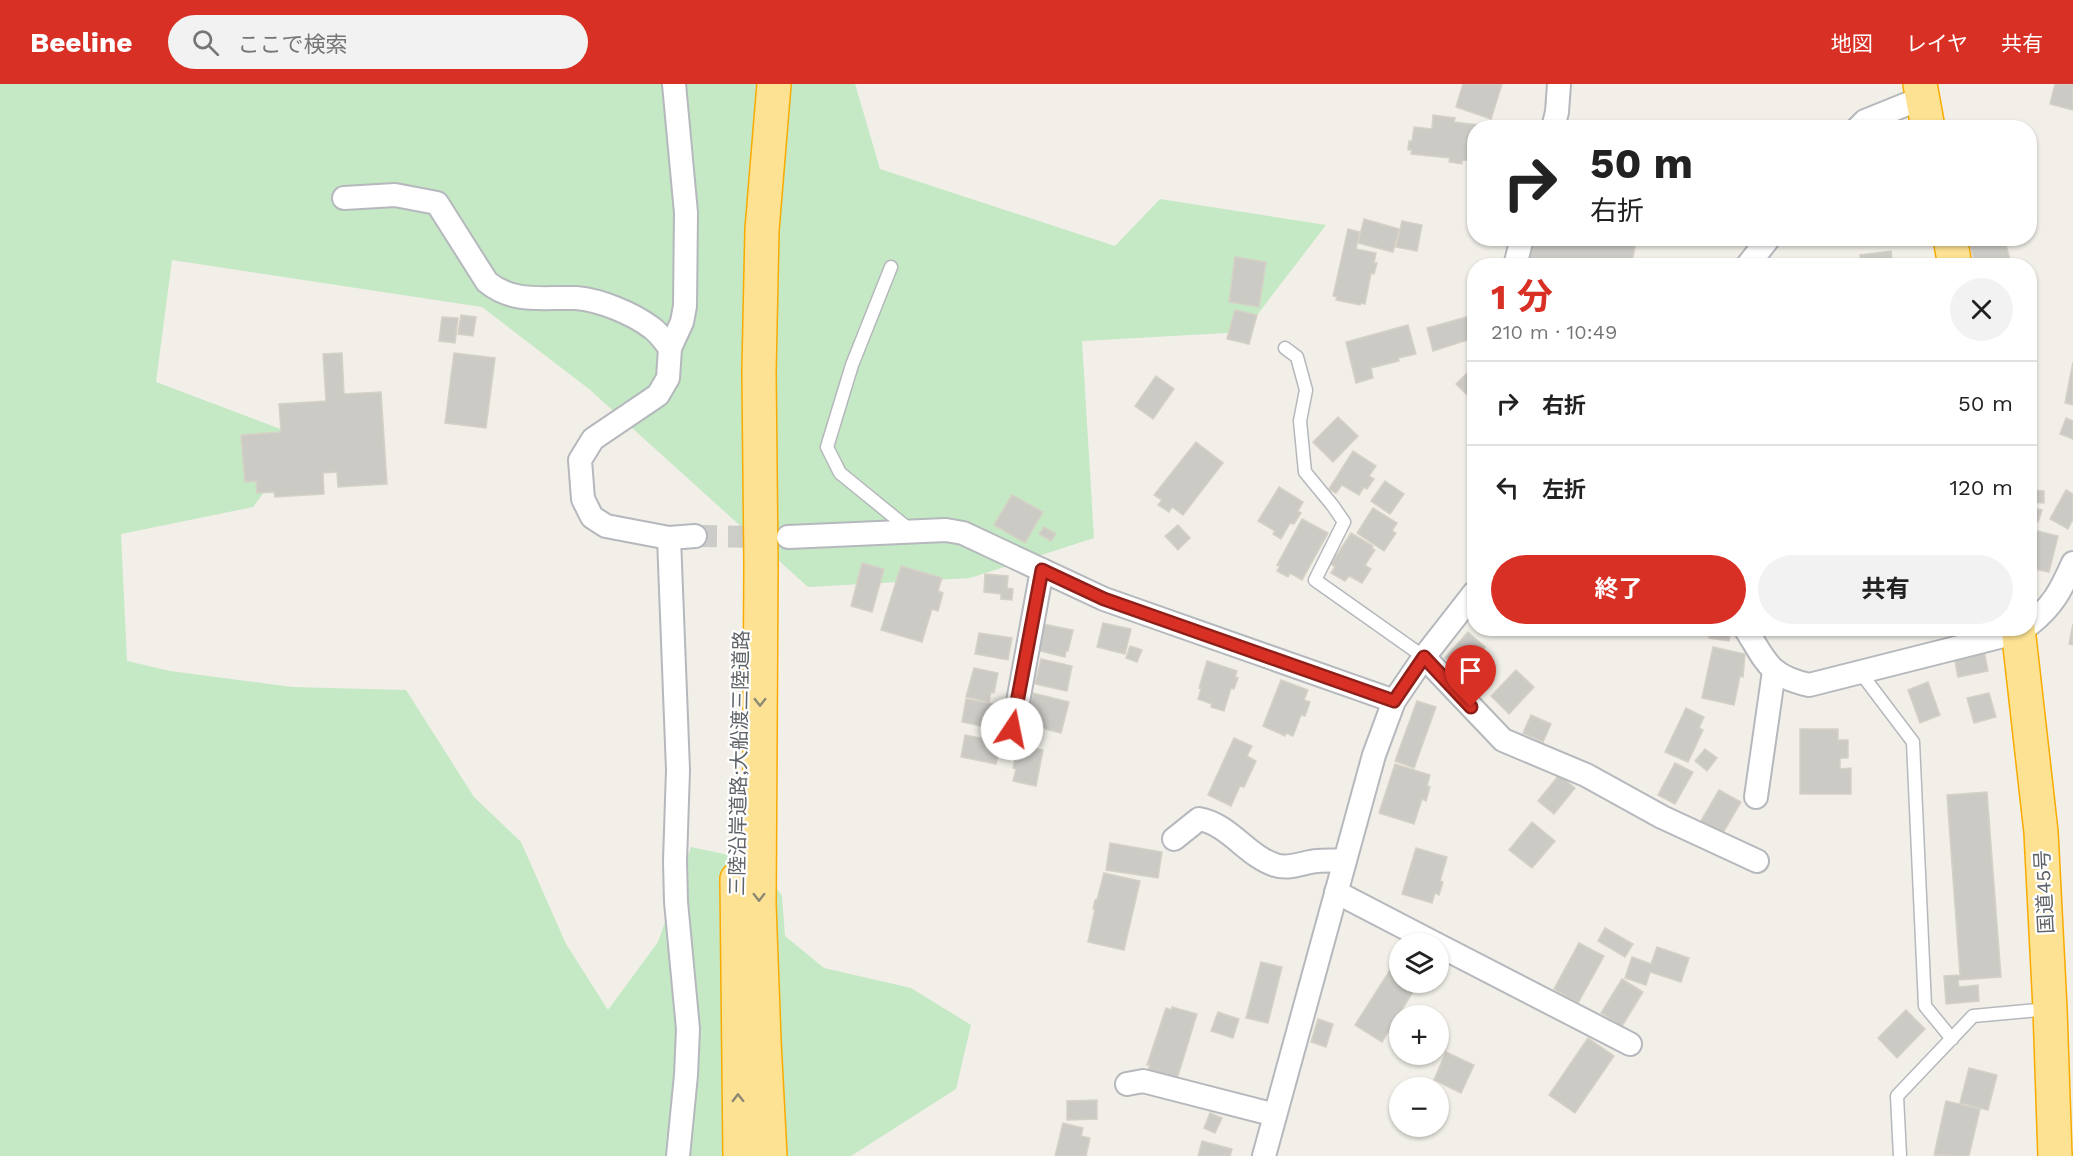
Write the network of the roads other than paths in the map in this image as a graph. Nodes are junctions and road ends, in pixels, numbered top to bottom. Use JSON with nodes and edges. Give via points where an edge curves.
{"nodes":[{"id":1,"x":674,"y":84,"type":"edge"},
{"id":2,"x":774,"y":84,"type":"edge"},
{"id":3,"x":1559,"y":84,"type":"edge"},
{"id":4,"x":1923,"y":103,"type":"edge"},
{"id":5,"x":1555,"y":120,"type":"edge"},
{"id":6,"x":1868,"y":120,"type":"edge"},
{"id":7,"x":344,"y":198,"type":"dead end"},
{"id":8,"x":1763,"y":246,"type":"edge"},
{"id":9,"x":1754,"y":258,"type":"edge"},
{"id":10,"x":891,"y":267,"type":"dead end"},
{"id":11,"x":670,"y":348,"type":"junction"},
{"id":12,"x":1285,"y":348,"type":"dead end"},
{"id":13,"x":759,"y":371,"type":"junction"},
{"id":14,"x":911,"y":531,"type":"junction"},
{"id":15,"x":695,"y":536,"type":"tunnel mouth"},
{"id":16,"x":669,"y":537,"type":"junction"},
{"id":17,"x":788,"y":537,"type":"tunnel mouth"},
{"id":18,"x":1042,"y":570,"type":"junction"},
{"id":19,"x":2071,"y":570,"type":"edge"},
{"id":20,"x":1467,"y":602,"type":"edge"},
{"id":21,"x":2037,"y":616,"type":"edge"},
{"id":22,"x":1752,"y":636,"type":"edge"},
{"id":23,"x":1993,"y":636,"type":"edge"},
{"id":24,"x":2023,"y":636,"type":"edge"},
{"id":25,"x":1424,"y":657,"type":"junction"},
{"id":26,"x":1860,"y":672,"type":"junction"},
{"id":27,"x":1783,"y":677,"type":"junction"},
{"id":28,"x":1394,"y":701,"type":"junction"},
{"id":29,"x":1012,"y":729,"type":"dead end"},
{"id":30,"x":1756,"y":796,"type":"dead end"},
{"id":31,"x":1174,"y":839,"type":"dead end"},
{"id":32,"x":1346,"y":861,"type":"junction"},
{"id":33,"x":1757,"y":861,"type":"dead end"},
{"id":34,"x":1336,"y":892,"type":"junction"},
{"id":35,"x":1416,"y":933,"type":"edge"},
{"id":36,"x":1449,"y":950,"type":"edge"},
{"id":37,"x":2050,"y":1009,"type":"junction"},
{"id":38,"x":1952,"y":1039,"type":"junction"},
{"id":39,"x":1630,"y":1044,"type":"dead end"},
{"id":40,"x":1127,"y":1084,"type":"dead end"},
{"id":41,"x":1275,"y":1115,"type":"junction"},
{"id":42,"x":678,"y":1156,"type":"edge"},
{"id":43,"x":740,"y":1156,"type":"edge"},
{"id":44,"x":770,"y":1156,"type":"edge"},
{"id":45,"x":1264,"y":1156,"type":"edge"},
{"id":46,"x":1900,"y":1156,"type":"edge"},
{"id":47,"x":2055,"y":1156,"type":"edge"}],
"edges":[{"from":1,"to":11,"type":"street","via":[[686,213],[685,306]]},
{"from":2,"to":13,"type":"highway","name":"三陸沿岸道路;大船渡三陸道路","via":[[762,230]]},
{"from":3,"to":5,"type":"street"},
{"from":4,"to":6,"type":"street"},
{"from":7,"to":11,"type":"street","via":[[395,195],[437,203],[487,282],[499,291],[518,297],[579,298],[620,309],[654,328]]},
{"from":8,"to":9,"type":"street"},
{"from":10,"to":14,"type":"lane","via":[[852,365],[827,447],[840,473]]},
{"from":11,"to":16,"type":"street","via":[[668,378],[658,395],[593,439],[580,460],[583,499],[592,517],[606,526]]},
{"from":12,"to":25,"type":"lane","via":[[1297,357],[1305,390],[1300,421],[1305,472],[1344,522],[1315,580]]},
{"from":43,"to":13,"type":"highway","name":"三陸沿岸道路;大船渡三陸道路","one_way":true,"via":[[739,673],[742,565]]},
{"from":13,"to":44,"type":"highway","name":"三陸沿岸道路;大船渡三陸道路","one_way":true,"via":[[759,904]]},
{"from":14,"to":17,"type":"street"},
{"from":14,"to":18,"type":"street","via":[[963,533]]},
{"from":15,"to":16,"type":"street"},
{"from":16,"to":42,"type":"street","via":[[678,770],[676,902],[688,1029]]},
{"from":18,"to":28,"type":"street","via":[[1104,599]]},
{"from":18,"to":29,"type":"street"},
{"from":19,"to":21,"type":"street","via":[[2052,605]]},
{"from":20,"to":25,"type":"street"},
{"from":22,"to":27,"type":"street"},
{"from":23,"to":26,"type":"street"},
{"from":24,"to":37,"type":"highway","name":"国道45号","via":[[2041,832]]},
{"from":25,"to":28,"type":"street"},
{"from":25,"to":33,"type":"street","via":[[1503,740],[1586,775],[1662,817]]},
{"from":26,"to":27,"type":"street","via":[[1809,685]]},
{"from":26,"to":38,"type":"lane","via":[[1913,742],[1925,1006]]},
{"from":27,"to":30,"type":"street"},
{"from":28,"to":32,"type":"street","via":[[1374,755]]},
{"from":31,"to":32,"type":"street","via":[[1199,819],[1211,821],[1275,865]]},
{"from":32,"to":34,"type":"street"},
{"from":34,"to":35,"type":"street"},
{"from":34,"to":41,"type":"street"},
{"from":36,"to":39,"type":"street"},
{"from":37,"to":38,"type":"lane","via":[[1973,1016]]},
{"from":37,"to":47,"type":"highway","name":"国道45号"},
{"from":38,"to":46,"type":"lane","via":[[1897,1096]]},
{"from":40,"to":41,"type":"street","via":[[1143,1081]]},
{"from":41,"to":45,"type":"street"}]}
